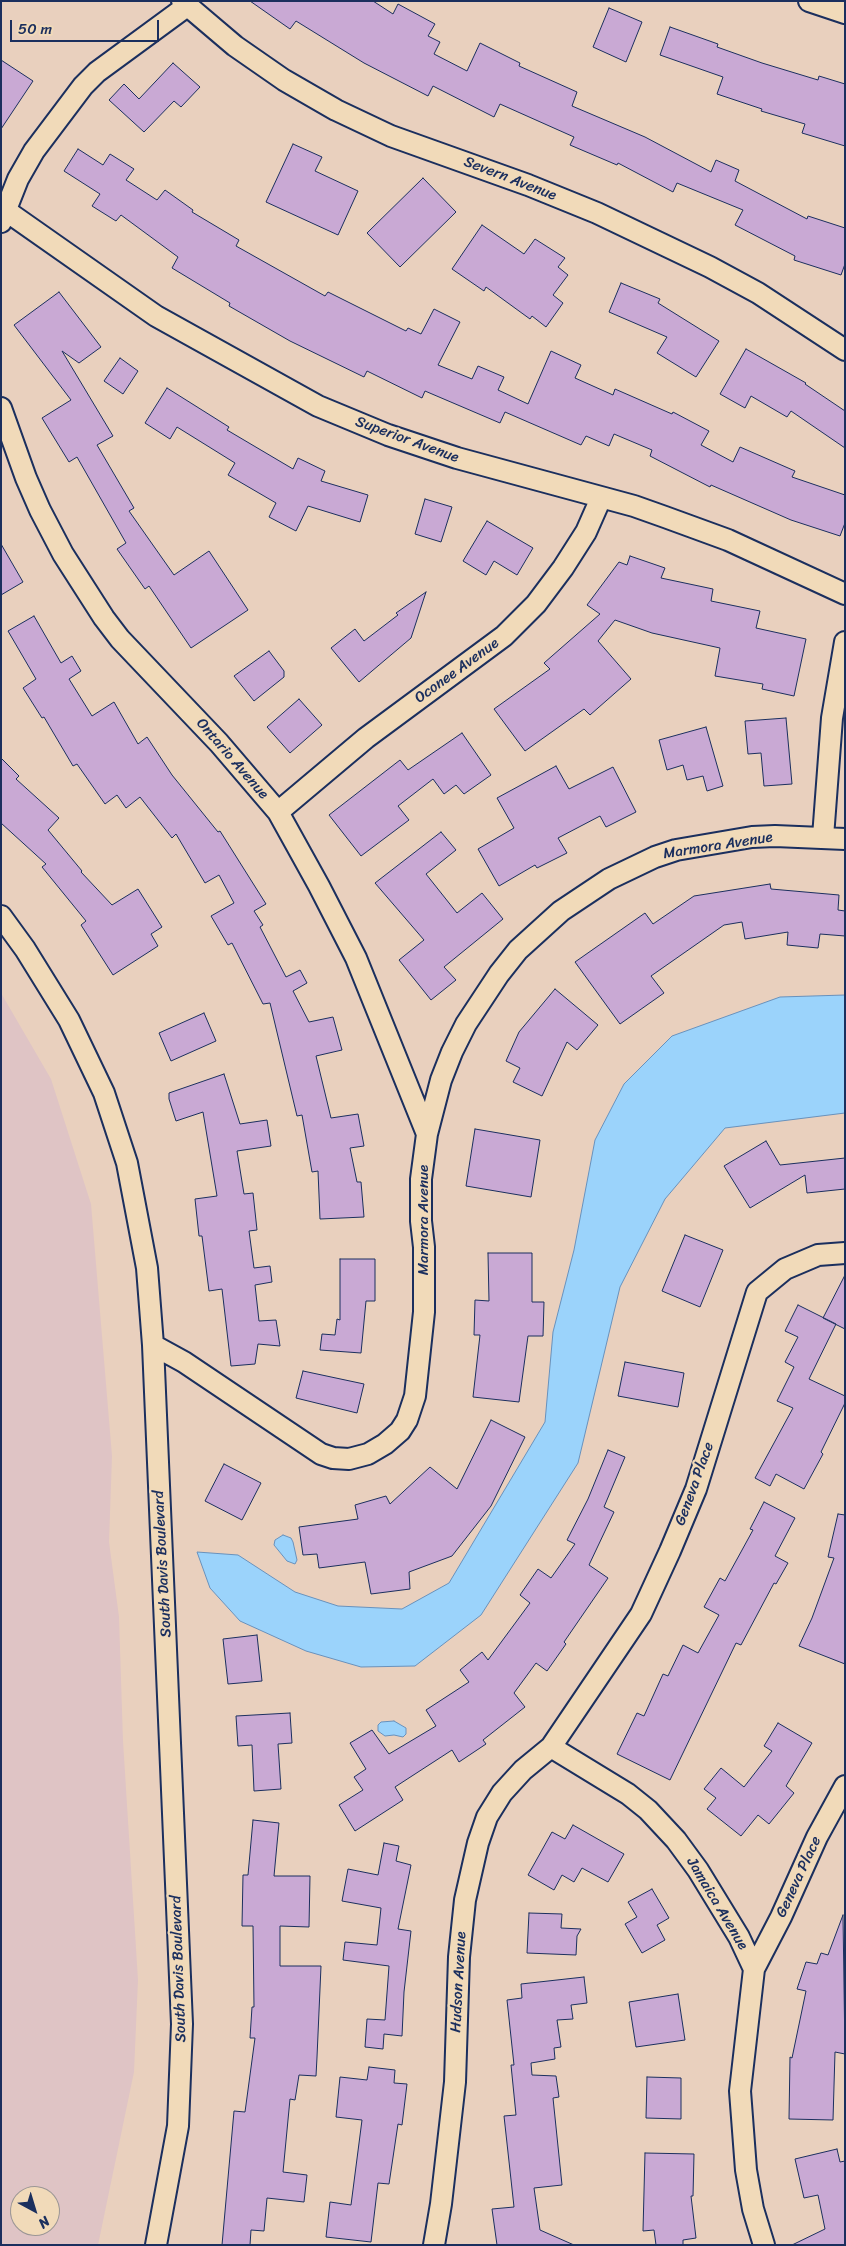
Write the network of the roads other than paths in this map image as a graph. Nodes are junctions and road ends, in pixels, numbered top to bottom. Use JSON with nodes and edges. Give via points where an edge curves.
{"nodes":[{"id":1,"x":809,"y":1,"type":"edge"},
{"id":2,"x":185,"y":4,"type":"edge"},
{"id":3,"x":845,"y":13,"type":"edge"},
{"id":4,"x":3,"y":216,"type":"edge"},
{"id":5,"x":845,"y":350,"type":"edge"},
{"id":6,"x":1,"y":408,"type":"edge"},
{"id":7,"x":601,"y":498,"type":"junction"},
{"id":8,"x":845,"y":594,"type":"edge"},
{"id":9,"x":845,"y":642,"type":"edge"},
{"id":10,"x":278,"y":812,"type":"junction"},
{"id":11,"x":823,"y":837,"type":"junction"},
{"id":12,"x":845,"y":839,"type":"edge"},
{"id":13,"x":1,"y":916,"type":"edge"},
{"id":14,"x":427,"y":1134,"type":"junction"},
{"id":15,"x":845,"y":1253,"type":"edge"},
{"id":16,"x":153,"y":1345,"type":"junction"},
{"id":17,"x":551,"y":1747,"type":"junction"},
{"id":18,"x":845,"y":1786,"type":"edge"},
{"id":19,"x":754,"y":1969,"type":"junction"},
{"id":20,"x":156,"y":2245,"type":"edge"},
{"id":21,"x":434,"y":2245,"type":"edge"},
{"id":22,"x":764,"y":2245,"type":"edge"}],
"edges":[{"from":1,"to":3,"type":"street"},
{"from":2,"to":4,"type":"street","via":[[83,86],[34,151]]},
{"from":2,"to":5,"type":"street","name":"Severn Avenue","via":[[235,46],[336,110],[391,136],[597,213],[750,289]]},
{"from":4,"to":7,"type":"street","name":"Superior Avenue","via":[[156,316],[318,406],[388,435],[457,458]]},
{"from":6,"to":10,"type":"street","name":"Ontario Avenue","via":[[43,518],[104,618]]},
{"from":7,"to":8,"type":"street","name":"Superior Avenue","via":[[634,506],[728,540]]},
{"from":7,"to":10,"type":"street","name":"Oconee Avenue","via":[[586,532],[562,568],[536,604],[504,636],[366,738]]},
{"from":9,"to":11,"type":"street","via":[[832,718]]},
{"from":10,"to":14,"type":"street","name":"Ontario Avenue","via":[[356,958]]},
{"from":11,"to":12,"type":"street","name":"Marmora Avenue"},
{"from":11,"to":14,"type":"street","name":"Marmora Avenue","via":[[752,837],[676,850],[632,866],[569,906],[518,950],[482,999],[452,1052]]},
{"from":13,"to":16,"type":"street","name":"South Davis Boulevard","via":[[69,1020],[104,1093],[127,1163],[138,1217],[147,1268]]},
{"from":14,"to":16,"type":"street","name":"Marmora Avenue","via":[[421,1180],[424,1312],[415,1396],[407,1420],[385,1444],[368,1454],[349,1459],[321,1454],[184,1362]]},
{"from":15,"to":17,"type":"street","name":"Geneva Place","via":[[818,1255],[785,1269],[757,1292],[696,1489],[670,1551],[641,1614]]},
{"from":16,"to":20,"type":"street","name":"South Davis Boulevard","via":[[182,2024],[178,2126]]},
{"from":17,"to":19,"type":"street","name":"Jamaica Avenue","via":[[628,1794],[676,1840],[740,1937]]},
{"from":17,"to":21,"type":"street","name":"Hudson Avenue","via":[[522,1770],[502,1793],[487,1817],[478,1844],[465,1900],[459,1957],[455,2082]]},
{"from":18,"to":19,"type":"street","name":"Geneva Place"},
{"from":19,"to":22,"type":"street","name":"Jamaica Avenue","via":[[740,2091],[746,2170]]}]}
